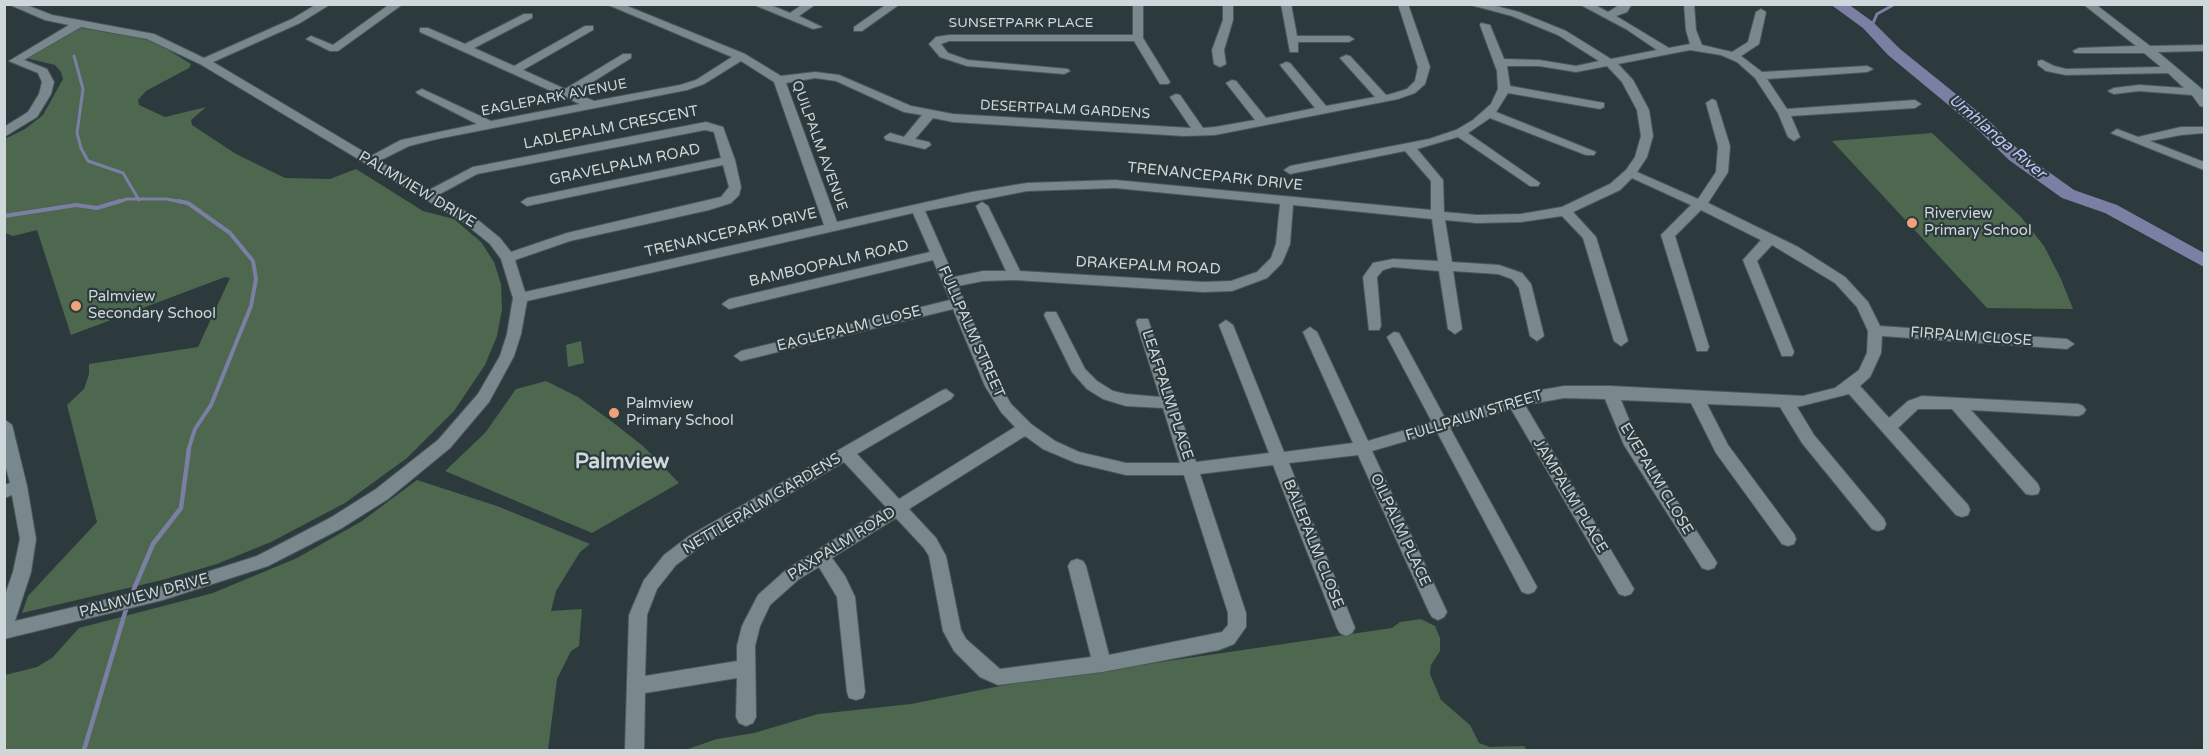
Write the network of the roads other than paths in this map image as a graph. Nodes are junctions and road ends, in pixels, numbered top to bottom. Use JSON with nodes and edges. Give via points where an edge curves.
{"nodes":[{"id":1,"x":14,"y":4,"type":"edge"},
{"id":2,"x":327,"y":4,"type":"edge"},
{"id":3,"x":398,"y":4,"type":"edge"},
{"id":4,"x":610,"y":4,"type":"edge"},
{"id":5,"x":757,"y":4,"type":"edge"},
{"id":6,"x":811,"y":4,"type":"edge"},
{"id":7,"x":895,"y":4,"type":"edge"},
{"id":8,"x":1138,"y":4,"type":"edge"},
{"id":9,"x":1228,"y":4,"type":"edge"},
{"id":10,"x":1286,"y":4,"type":"edge"},
{"id":11,"x":1403,"y":4,"type":"edge"},
{"id":12,"x":1472,"y":4,"type":"edge"},
{"id":13,"x":1584,"y":4,"type":"edge"},
{"id":14,"x":1627,"y":4,"type":"edge"},
{"id":15,"x":1689,"y":4,"type":"edge"},
{"id":16,"x":2088,"y":4,"type":"edge"},
{"id":17,"x":1761,"y":12,"type":"dead end"},
{"id":18,"x":1609,"y":15,"type":"junction"},
{"id":19,"x":528,"y":16,"type":"dead end"},
{"id":20,"x":791,"y":17,"type":"junction"},
{"id":21,"x":80,"y":23,"type":"junction"},
{"id":22,"x":1485,"y":26,"type":"dead end"},
{"id":23,"x":817,"y":27,"type":"dead end"},
{"id":24,"x":589,"y":28,"type":"dead end"},
{"id":25,"x":858,"y":29,"type":"dead end"},
{"id":26,"x":424,"y":30,"type":"dead end"},
{"id":27,"x":1138,"y":38,"type":"junction"},
{"id":28,"x":311,"y":39,"type":"dead end"},
{"id":29,"x":1349,"y":39,"type":"dead end"},
{"id":30,"x":1697,"y":47,"type":"junction"},
{"id":31,"x":467,"y":48,"type":"junction"},
{"id":32,"x":2205,"y":48,"type":"edge"},
{"id":33,"x":2146,"y":49,"type":"junction"},
{"id":34,"x":1666,"y":51,"type":"junction"},
{"id":35,"x":2079,"y":51,"type":"dead end"},
{"id":36,"x":627,"y":56,"type":"dead end"},
{"id":37,"x":741,"y":56,"type":"junction"},
{"id":38,"x":1733,"y":56,"type":"junction"},
{"id":39,"x":1346,"y":58,"type":"dead end"},
{"id":40,"x":204,"y":62,"type":"junction"},
{"id":41,"x":1500,"y":62,"type":"junction"},
{"id":42,"x":1610,"y":63,"type":"junction"},
{"id":43,"x":2042,"y":63,"type":"dead end"},
{"id":44,"x":10,"y":64,"type":"edge"},
{"id":45,"x":1220,"y":64,"type":"dead end"},
{"id":46,"x":1286,"y":65,"type":"dead end"},
{"id":47,"x":1867,"y":69,"type":"dead end"},
{"id":48,"x":515,"y":70,"type":"junction"},
{"id":49,"x":2171,"y":70,"type":"junction"},
{"id":50,"x":1064,"y":71,"type":"dead end"},
{"id":51,"x":1759,"y":76,"type":"junction"},
{"id":52,"x":779,"y":80,"type":"junction"},
{"id":53,"x":1164,"y":82,"type":"dead end"},
{"id":54,"x":1232,"y":83,"type":"dead end"},
{"id":55,"x":1504,"y":89,"type":"junction"},
{"id":56,"x":2114,"y":91,"type":"dead end"},
{"id":57,"x":422,"y":92,"type":"dead end"},
{"id":58,"x":2200,"y":92,"type":"edge"},
{"id":59,"x":567,"y":93,"type":"junction"},
{"id":60,"x":1176,"y":97,"type":"dead end"},
{"id":61,"x":1383,"y":99,"type":"junction"},
{"id":62,"x":1712,"y":104,"type":"dead end"},
{"id":63,"x":1915,"y":104,"type":"dead end"},
{"id":64,"x":2205,"y":104,"type":"edge"},
{"id":65,"x":1600,"y":105,"type":"dead end"},
{"id":66,"x":594,"y":106,"type":"junction"},
{"id":67,"x":1323,"y":110,"type":"junction"},
{"id":68,"x":1784,"y":113,"type":"junction"},
{"id":69,"x":1490,"y":114,"type":"junction"},
{"id":70,"x":929,"y":115,"type":"junction"},
{"id":71,"x":1263,"y":122,"type":"junction"},
{"id":72,"x":490,"y":125,"type":"junction"},
{"id":73,"x":2205,"y":130,"type":"edge"},
{"id":74,"x":1200,"y":132,"type":"junction"},
{"id":75,"x":4,"y":133,"type":"edge"},
{"id":76,"x":1460,"y":133,"type":"junction"},
{"id":77,"x":2117,"y":133,"type":"dead end"},
{"id":78,"x":890,"y":137,"type":"dead end"},
{"id":79,"x":1794,"y":137,"type":"dead end"},
{"id":80,"x":2140,"y":140,"type":"junction"},
{"id":81,"x":907,"y":141,"type":"junction"},
{"id":82,"x":925,"y":145,"type":"dead end"},
{"id":83,"x":1408,"y":146,"type":"junction"},
{"id":84,"x":1590,"y":152,"type":"dead end"},
{"id":85,"x":369,"y":160,"type":"junction"},
{"id":86,"x":729,"y":160,"type":"junction"},
{"id":87,"x":2205,"y":166,"type":"edge"},
{"id":88,"x":1290,"y":170,"type":"dead end"},
{"id":89,"x":1630,"y":173,"type":"junction"},
{"id":90,"x":1534,"y":183,"type":"dead end"},
{"id":91,"x":429,"y":195,"type":"junction"},
{"id":92,"x":1287,"y":201,"type":"junction"},
{"id":93,"x":527,"y":202,"type":"dead end"},
{"id":94,"x":1700,"y":204,"type":"junction"},
{"id":95,"x":982,"y":206,"type":"dead end"},
{"id":96,"x":918,"y":209,"type":"junction"},
{"id":97,"x":1565,"y":211,"type":"junction"},
{"id":98,"x":1438,"y":216,"type":"junction"},
{"id":99,"x":832,"y":228,"type":"junction"},
{"id":100,"x":1770,"y":239,"type":"junction"},
{"id":101,"x":937,"y":255,"type":"junction"},
{"id":102,"x":508,"y":258,"type":"junction"},
{"id":103,"x":1446,"y":267,"type":"junction"},
{"id":104,"x":1016,"y":275,"type":"junction"},
{"id":105,"x":949,"y":283,"type":"junction"},
{"id":106,"x":520,"y":298,"type":"junction"},
{"id":107,"x":957,"y":303,"type":"junction"},
{"id":108,"x":729,"y":304,"type":"dead end"},
{"id":109,"x":1051,"y":315,"type":"dead end"},
{"id":110,"x":1143,"y":321,"type":"dead end"},
{"id":111,"x":1226,"y":326,"type":"dead end"},
{"id":112,"x":1374,"y":326,"type":"dead end"},
{"id":113,"x":1455,"y":329,"type":"dead end"},
{"id":114,"x":1875,"y":331,"type":"junction"},
{"id":115,"x":1310,"y":332,"type":"dead end"},
{"id":116,"x":1537,"y":336,"type":"dead end"},
{"id":117,"x":1394,"y":338,"type":"dead end"},
{"id":118,"x":1621,"y":341,"type":"dead end"},
{"id":119,"x":2067,"y":344,"type":"dead end"},
{"id":120,"x":1702,"y":347,"type":"dead end"},
{"id":121,"x":1787,"y":351,"type":"dead end"},
{"id":122,"x":741,"y":356,"type":"dead end"},
{"id":123,"x":1851,"y":386,"type":"junction"},
{"id":124,"x":1610,"y":392,"type":"junction"},
{"id":125,"x":946,"y":395,"type":"dead end"},
{"id":126,"x":1696,"y":397,"type":"junction"},
{"id":127,"x":1515,"y":402,"type":"junction"},
{"id":128,"x":1170,"y":403,"type":"junction"},
{"id":129,"x":1786,"y":403,"type":"junction"},
{"id":130,"x":1956,"y":404,"type":"junction"},
{"id":131,"x":2078,"y":410,"type":"dead end"},
{"id":132,"x":4,"y":425,"type":"edge"},
{"id":133,"x":1440,"y":425,"type":"junction"},
{"id":134,"x":1025,"y":428,"type":"junction"},
{"id":135,"x":1887,"y":428,"type":"junction"},
{"id":136,"x":1363,"y":448,"type":"junction"},
{"id":137,"x":847,"y":453,"type":"junction"},
{"id":138,"x":1279,"y":459,"type":"junction"},
{"id":139,"x":1191,"y":469,"type":"junction"},
{"id":140,"x":12,"y":489,"type":"edge"},
{"id":141,"x":2032,"y":489,"type":"dead end"},
{"id":142,"x":899,"y":508,"type":"junction"},
{"id":143,"x":1962,"y":510,"type":"dead end"},
{"id":144,"x":1878,"y":524,"type":"dead end"},
{"id":145,"x":1788,"y":539,"type":"dead end"},
{"id":146,"x":821,"y":556,"type":"junction"},
{"id":147,"x":1708,"y":563,"type":"dead end"},
{"id":148,"x":1077,"y":566,"type":"dead end"},
{"id":149,"x":1528,"y":587,"type":"dead end"},
{"id":150,"x":1625,"y":590,"type":"dead end"},
{"id":151,"x":1438,"y":612,"type":"dead end"},
{"id":152,"x":4,"y":626,"type":"edge"},
{"id":153,"x":1346,"y":628,"type":"dead end"},
{"id":154,"x":4,"y":631,"type":"edge"},
{"id":155,"x":1102,"y":664,"type":"junction"},
{"id":156,"x":745,"y":668,"type":"junction"},
{"id":157,"x":635,"y":686,"type":"junction"},
{"id":158,"x":856,"y":692,"type":"dead end"},
{"id":159,"x":746,"y":717,"type":"dead end"},
{"id":160,"x":634,"y":750,"type":"edge"}],
"edges":[{"from":1,"to":21,"type":"street","name":"PALMVIEW DRIVE","via":[[35,14]]},
{"from":2,"to":40,"type":"street"},
{"from":3,"to":28,"type":"street","via":[[334,49]]},
{"from":4,"to":37,"type":"street","name":"QUILPALM AVENUE"},
{"from":5,"to":20,"type":"street"},
{"from":6,"to":20,"type":"street"},
{"from":7,"to":25,"type":"street"},
{"from":8,"to":27,"type":"street"},
{"from":9,"to":45,"type":"street","via":[[1228,20],[1218,50]]},
{"from":10,"to":29,"type":"street","via":[[1294,45]]},
{"from":11,"to":61,"type":"street","name":"DESERTPALM GARDENS","via":[[1424,72],[1421,82],[1410,90]]},
{"from":12,"to":42,"type":"street","name":"TRENANCEPARK DRIVE","via":[[1544,25]]},
{"from":13,"to":18,"type":"street"},
{"from":14,"to":18,"type":"street","via":[[1623,10]]},
{"from":15,"to":30,"type":"street"},
{"from":16,"to":33,"type":"street"},
{"from":17,"to":38,"type":"street","via":[[1754,44]]},
{"from":18,"to":34,"type":"street"},
{"from":19,"to":31,"type":"street"},
{"from":20,"to":23,"type":"street"},
{"from":21,"to":40,"type":"street","name":"PALMVIEW DRIVE","via":[[150,36]]},
{"from":21,"to":44,"type":"street"},
{"from":22,"to":41,"type":"street"},
{"from":24,"to":48,"type":"street"},
{"from":26,"to":31,"type":"street"},
{"from":27,"to":50,"type":"street","name":"SUNSETPARK PLACE","via":[[950,38],[935,44],[944,55],[977,66]]},
{"from":27,"to":53,"type":"street"},
{"from":30,"to":34,"type":"street"},
{"from":30,"to":38,"type":"street"},
{"from":31,"to":48,"type":"street"},
{"from":32,"to":33,"type":"street"},
{"from":33,"to":35,"type":"street"},
{"from":33,"to":49,"type":"street"},
{"from":34,"to":42,"type":"street"},
{"from":36,"to":59,"type":"street"},
{"from":37,"to":52,"type":"street","name":"QUILPALM AVENUE","via":[[761,65]]},
{"from":37,"to":66,"type":"street","name":"EAGLEPARK AVENUE","via":[[692,85]]},
{"from":38,"to":51,"type":"street"},
{"from":39,"to":61,"type":"street"},
{"from":40,"to":85,"type":"street","name":"PALMVIEW DRIVE"},
{"from":41,"to":42,"type":"street","via":[[1576,69]]},
{"from":41,"to":55,"type":"street"},
{"from":42,"to":89,"type":"street","name":"TRENANCEPARK DRIVE","via":[[1635,90],[1647,119],[1645,145]]},
{"from":43,"to":49,"type":"street","via":[[2066,72]]},
{"from":44,"to":75,"type":"street","via":[[43,71],[48,82],[33,114]]},
{"from":46,"to":67,"type":"street"},
{"from":47,"to":51,"type":"street"},
{"from":48,"to":59,"type":"street"},
{"from":49,"to":58,"type":"street"},
{"from":51,"to":68,"type":"street"},
{"from":52,"to":70,"type":"street","name":"DESERTPALM GARDENS","via":[[815,75],[839,78]]},
{"from":52,"to":99,"type":"street","name":"QUILPALM AVENUE"},
{"from":54,"to":71,"type":"street"},
{"from":55,"to":65,"type":"street"},
{"from":55,"to":69,"type":"street"},
{"from":56,"to":58,"type":"street","via":[[2139,88]]},
{"from":57,"to":72,"type":"street"},
{"from":58,"to":64,"type":"street"},
{"from":59,"to":66,"type":"street"},
{"from":60,"to":74,"type":"street"},
{"from":61,"to":67,"type":"street","name":"DESERTPALM GARDENS"},
{"from":62,"to":94,"type":"street","via":[[1724,146],[1722,172]]},
{"from":63,"to":68,"type":"street"},
{"from":66,"to":72,"type":"street","name":"EAGLEPARK AVENUE"},
{"from":67,"to":71,"type":"street","name":"DESERTPALM GARDENS"},
{"from":68,"to":79,"type":"street"},
{"from":69,"to":76,"type":"street"},
{"from":69,"to":84,"type":"street"},
{"from":70,"to":74,"type":"street","name":"DESERTPALM GARDENS"},
{"from":70,"to":81,"type":"street"},
{"from":71,"to":74,"type":"street","name":"DESERTPALM GARDENS"},
{"from":72,"to":85,"type":"street","name":"EAGLEPARK AVENUE","via":[[405,143]]},
{"from":73,"to":80,"type":"street","via":[[2181,130]]},
{"from":76,"to":83,"type":"street"},
{"from":76,"to":90,"type":"street"},
{"from":77,"to":80,"type":"street"},
{"from":78,"to":81,"type":"street"},
{"from":80,"to":87,"type":"street"},
{"from":81,"to":82,"type":"street"},
{"from":83,"to":88,"type":"street"},
{"from":83,"to":98,"type":"street","via":[[1437,180]]},
{"from":85,"to":91,"type":"street","name":"PALMVIEW DRIVE"},
{"from":86,"to":91,"type":"street","name":"LADLEPALM CRESCENT","via":[[719,130],[706,126],[473,171]]},
{"from":86,"to":93,"type":"street","name":"GRAVELPALM ROAD"},
{"from":86,"to":102,"type":"street","name":"LADLEPALM CRESCENT","via":[[735,187],[726,200],[567,237]]},
{"from":89,"to":94,"type":"street"},
{"from":89,"to":97,"type":"street","name":"TRENANCEPARK DRIVE","via":[[1615,187]]},
{"from":91,"to":102,"type":"street","name":"PALMVIEW DRIVE","via":[[484,231]]},
{"from":92,"to":96,"type":"street","name":"TRENANCEPARK DRIVE","via":[[1077,184],[1004,190]]},
{"from":92,"to":98,"type":"street","name":"TRENANCEPARK DRIVE"},
{"from":92,"to":104,"type":"street","name":"DRAKEPALM ROAD","via":[[1283,244],[1277,260],[1262,275],[1232,286]]},
{"from":94,"to":100,"type":"street"},
{"from":94,"to":120,"type":"street","via":[[1668,235]]},
{"from":95,"to":104,"type":"street"},
{"from":96,"to":99,"type":"street","name":"TRENANCEPARK DRIVE"},
{"from":96,"to":101,"type":"street","name":"FULLPALM STREET"},
{"from":97,"to":98,"type":"street","name":"TRENANCEPARK DRIVE","via":[[1521,218]]},
{"from":97,"to":118,"type":"street","via":[[1589,237]]},
{"from":98,"to":103,"type":"street"},
{"from":99,"to":106,"type":"street","name":"TRENANCEPARK DRIVE"},
{"from":100,"to":114,"type":"street","via":[[1814,261],[1840,280],[1863,305]]},
{"from":100,"to":121,"type":"street","via":[[1750,260]]},
{"from":101,"to":105,"type":"street","name":"FULLPALM STREET"},
{"from":101,"to":108,"type":"street","name":"BAMBOOPALM ROAD"},
{"from":102,"to":106,"type":"street","name":"PALMVIEW DRIVE"},
{"from":103,"to":112,"type":"street","via":[[1393,263],[1374,269],[1370,277]]},
{"from":103,"to":113,"type":"street"},
{"from":103,"to":116,"type":"street","via":[[1499,270],[1517,276],[1526,287]]},
{"from":104,"to":105,"type":"street","name":"DRAKEPALM ROAD","via":[[982,276]]},
{"from":105,"to":107,"type":"street","name":"FULLPALM STREET"},
{"from":106,"to":154,"type":"street","name":"PALMVIEW DRIVE","via":[[514,334],[497,376],[468,418],[416,468],[345,518],[262,561],[163,593]]},
{"from":107,"to":122,"type":"street","name":"EAGLEPALM CLOSE"},
{"from":107,"to":134,"type":"street","name":"FULLPALM STREET","via":[[993,386]]},
{"from":109,"to":128,"type":"street","via":[[1079,372],[1092,385],[1126,400]]},
{"from":110,"to":128,"type":"street","name":"LEAFPALM PLACE"},
{"from":111,"to":138,"type":"street","name":"BALEPALM CLOSE"},
{"from":114,"to":119,"type":"street","name":"FIRPALM CLOSE"},
{"from":114,"to":123,"type":"street","name":"FULLPALM STREET","via":[[1871,363]]},
{"from":115,"to":136,"type":"street","name":"OILPALM PLACE"},
{"from":117,"to":133,"type":"street"},
{"from":123,"to":129,"type":"street","name":"FULLPALM STREET","via":[[1818,399]]},
{"from":123,"to":135,"type":"street"},
{"from":124,"to":126,"type":"street","name":"FULLPALM STREET"},
{"from":124,"to":127,"type":"street","name":"FULLPALM STREET","via":[[1564,392]]},
{"from":124,"to":147,"type":"street","name":"EVEPALM CLOSE","via":[[1630,441]]},
{"from":125,"to":137,"type":"street","name":"NETTLEPALM GARDENS"},
{"from":126,"to":129,"type":"street","name":"FULLPALM STREET"},
{"from":126,"to":145,"type":"street","via":[[1722,449]]},
{"from":127,"to":133,"type":"street","name":"FULLPALM STREET"},
{"from":127,"to":150,"type":"street","name":"JAMPALM PLACE"},
{"from":128,"to":139,"type":"street","name":"LEAFPALM PLACE"},
{"from":129,"to":144,"type":"street","via":[[1808,439]]},
{"from":130,"to":131,"type":"street"},
{"from":130,"to":135,"type":"street","via":[[1936,401],[1913,405]]},
{"from":130,"to":141,"type":"street"},
{"from":132,"to":140,"type":"street"},
{"from":133,"to":136,"type":"street","name":"FULLPALM STREET"},
{"from":133,"to":149,"type":"street"},
{"from":134,"to":139,"type":"street","name":"FULLPALM STREET","via":[[1055,448],[1095,463],[1126,469]]},
{"from":134,"to":142,"type":"street","name":"PAXPALM ROAD"},
{"from":135,"to":143,"type":"street"},
{"from":136,"to":138,"type":"street","name":"FULLPALM STREET"},
{"from":136,"to":151,"type":"street","name":"OILPALM PLACE"},
{"from":137,"to":142,"type":"street","name":"NETTLEPALM GARDENS"},
{"from":137,"to":157,"type":"street","name":"NETTLEPALM GARDENS","via":[[669,560],[650,585],[638,615]]},
{"from":138,"to":139,"type":"street","name":"FULLPALM STREET"},
{"from":138,"to":153,"type":"street","name":"BALEPALM CLOSE"},
{"from":139,"to":155,"type":"street","name":"LEAFPALM PLACE","via":[[1237,613],[1237,627],[1219,642]]},
{"from":140,"to":152,"type":"street","via":[[27,529],[27,553]]},
{"from":142,"to":146,"type":"street","name":"PAXPALM ROAD"},
{"from":142,"to":155,"type":"street","name":"NETTLEPALM GARDENS","via":[[937,556],[952,631],[960,645],[987,671],[998,677],[1011,677]]},
{"from":146,"to":156,"type":"street","name":"PAXPALM ROAD","via":[[764,600],[746,645]]},
{"from":146,"to":158,"type":"street","via":[[846,597]]},
{"from":148,"to":155,"type":"street"},
{"from":156,"to":157,"type":"street"},
{"from":156,"to":159,"type":"street","name":"PAXPALM ROAD"},
{"from":157,"to":160,"type":"street","name":"NETTLEPALM GARDENS"}]}
